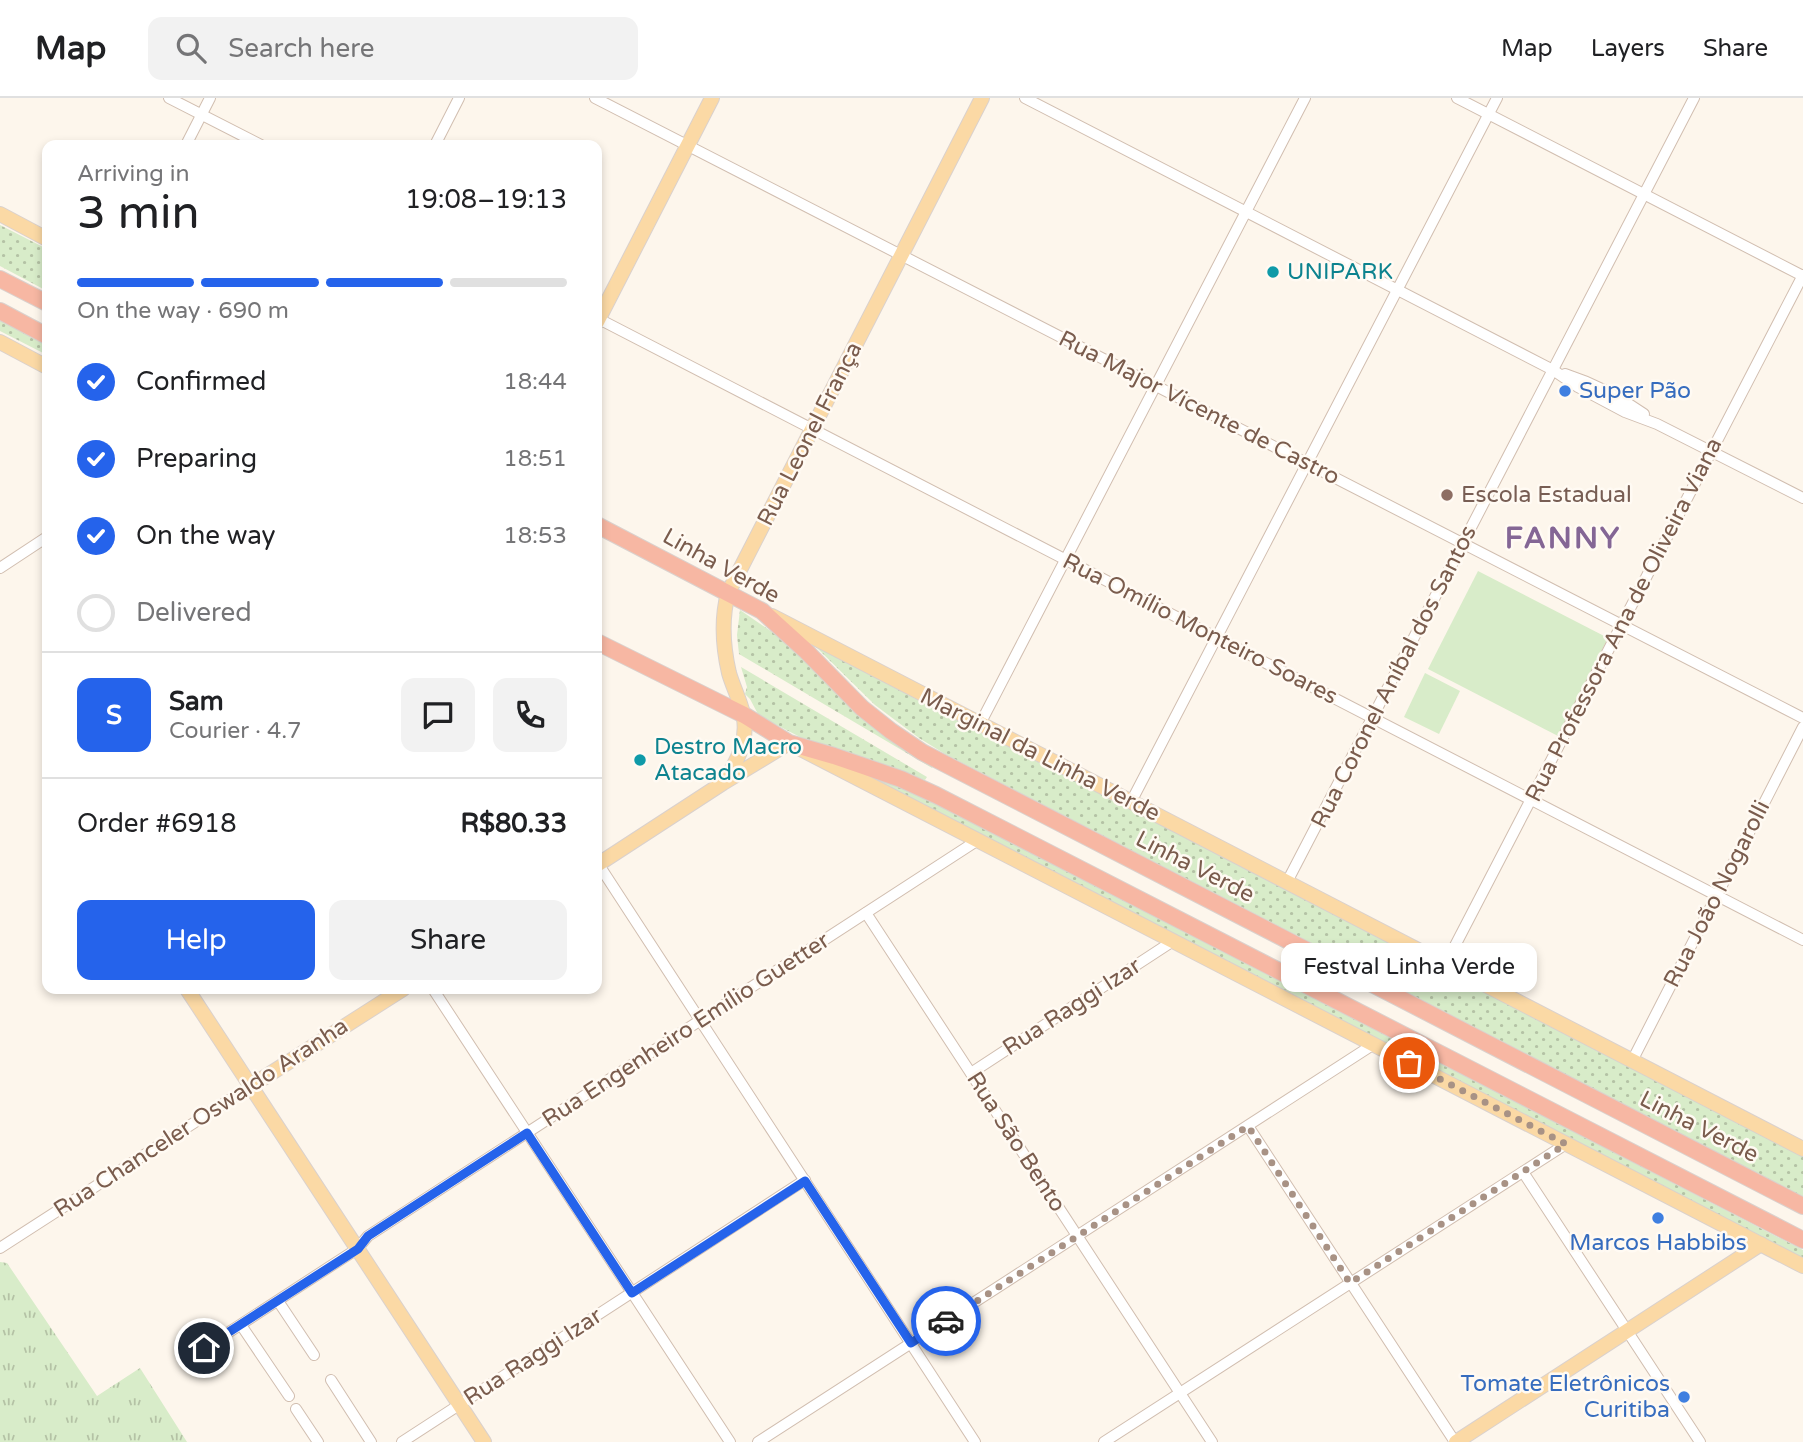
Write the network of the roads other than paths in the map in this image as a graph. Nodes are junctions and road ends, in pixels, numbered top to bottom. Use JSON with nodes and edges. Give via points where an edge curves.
{"nodes":[{"id":1,"x":169,"y":98,"type":"edge"},
{"id":2,"x":210,"y":98,"type":"edge"},
{"id":3,"x":459,"y":98,"type":"edge"},
{"id":4,"x":595,"y":98,"type":"edge"},
{"id":5,"x":712,"y":98,"type":"edge"},
{"id":6,"x":982,"y":98,"type":"edge"},
{"id":7,"x":1025,"y":98,"type":"edge"},
{"id":8,"x":1305,"y":98,"type":"edge"},
{"id":9,"x":1457,"y":98,"type":"edge"},
{"id":10,"x":1497,"y":98,"type":"edge"},
{"id":11,"x":1695,"y":98,"type":"edge"},
{"id":12,"x":1488,"y":114,"type":"junction"},
{"id":13,"x":201,"y":115,"type":"junction"},
{"id":14,"x":188,"y":140,"type":"edge"},
{"id":15,"x":251,"y":140,"type":"edge"},
{"id":16,"x":438,"y":140,"type":"edge"},
{"id":17,"x":687,"y":145,"type":"junction"},
{"id":18,"x":1644,"y":195,"type":"junction"},
{"id":19,"x":1246,"y":212,"type":"junction"},
{"id":20,"x":0,"y":214,"type":"edge"},
{"id":21,"x":42,"y":236,"type":"edge"},
{"id":22,"x":902,"y":255,"type":"junction"},
{"id":23,"x":1803,"y":276,"type":"edge"},
{"id":24,"x":0,"y":279,"type":"edge"},
{"id":25,"x":1397,"y":290,"type":"junction"},
{"id":26,"x":42,"y":300,"type":"edge"},
{"id":27,"x":602,"y":310,"type":"edge"},
{"id":28,"x":0,"y":311,"type":"edge"},
{"id":29,"x":602,"y":323,"type":"edge"},
{"id":30,"x":42,"y":333,"type":"edge"},
{"id":31,"x":0,"y":342,"type":"edge"},
{"id":32,"x":42,"y":364,"type":"edge"},
{"id":33,"x":1553,"y":370,"type":"junction"},
{"id":34,"x":1155,"y":386,"type":"junction"},
{"id":35,"x":812,"y":429,"type":"junction"},
{"id":36,"x":1712,"y":452,"type":"junction"},
{"id":37,"x":1307,"y":463,"type":"junction"},
{"id":38,"x":1803,"y":498,"type":"edge"},
{"id":39,"x":602,"y":528,"type":"edge"},
{"id":40,"x":42,"y":540,"type":"edge"},
{"id":41,"x":1463,"y":543,"type":"junction"},
{"id":42,"x":1065,"y":559,"type":"junction"},
{"id":43,"x":0,"y":568,"type":"edge"},
{"id":44,"x":728,"y":593,"type":"junction"},
{"id":45,"x":762,"y":611,"type":"junction"},
{"id":46,"x":1622,"y":625,"type":"junction"},
{"id":47,"x":1216,"y":637,"type":"junction"},
{"id":48,"x":602,"y":644,"type":"edge"},
{"id":49,"x":744,"y":715,"type":"junction"},
{"id":50,"x":1372,"y":718,"type":"junction"},
{"id":51,"x":1803,"y":718,"type":"edge"},
{"id":52,"x":980,"y":724,"type":"junction"},
{"id":53,"x":1803,"y":727,"type":"edge"},
{"id":54,"x":789,"y":743,"type":"junction"},
{"id":55,"x":723,"y":783,"type":"junction"},
{"id":56,"x":1531,"y":800,"type":"junction"},
{"id":57,"x":1131,"y":802,"type":"junction"},
{"id":58,"x":978,"y":840,"type":"junction"},
{"id":59,"x":602,"y":861,"type":"edge"},
{"id":60,"x":602,"y":872,"type":"edge"},
{"id":61,"x":1287,"y":882,"type":"junction"},
{"id":62,"x":1717,"y":895,"type":"junction"},
{"id":63,"x":866,"y":913,"type":"junction"},
{"id":64,"x":1803,"y":940,"type":"edge"},
{"id":65,"x":1173,"y":941,"type":"junction"},
{"id":66,"x":1446,"y":965,"type":"junction"},
{"id":67,"x":190,"y":994,"type":"edge"},
{"id":68,"x":395,"y":994,"type":"edge"},
{"id":69,"x":436,"y":994,"type":"edge"},
{"id":70,"x":700,"y":1021,"type":"junction"},
{"id":71,"x":1374,"y":1044,"type":"junction"},
{"id":72,"x":1632,"y":1061,"type":"junction"},
{"id":73,"x":971,"y":1073,"type":"junction"},
{"id":74,"x":251,"y":1086,"type":"junction"},
{"id":75,"x":1248,"y":1126,"type":"junction"},
{"id":76,"x":527,"y":1133,"type":"junction"},
{"id":77,"x":1566,"y":1144,"type":"junction"},
{"id":78,"x":1803,"y":1149,"type":"edge"},
{"id":79,"x":1523,"y":1172,"type":"junction"},
{"id":80,"x":805,"y":1181,"type":"junction"},
{"id":81,"x":1803,"y":1206,"type":"edge"},
{"id":82,"x":1077,"y":1236,"type":"junction"},
{"id":83,"x":1803,"y":1240,"type":"edge"},
{"id":84,"x":1761,"y":1244,"type":"junction"},
{"id":85,"x":0,"y":1248,"type":"edge"},
{"id":86,"x":358,"y":1249,"type":"junction"},
{"id":87,"x":1803,"y":1266,"type":"edge"},
{"id":88,"x":1350,"y":1283,"type":"junction"},
{"id":89,"x":632,"y":1293,"type":"junction"},
{"id":90,"x":278,"y":1301,"type":"junction"},
{"id":91,"x":241,"y":1325,"type":"junction"},
{"id":92,"x":1628,"y":1331,"type":"junction"},
{"id":93,"x":911,"y":1343,"type":"junction"},
{"id":94,"x":314,"y":1355,"type":"dead end"},
{"id":95,"x":186,"y":1360,"type":"dead end"},
{"id":96,"x":331,"y":1380,"type":"dead end"},
{"id":97,"x":1180,"y":1393,"type":"junction"},
{"id":98,"x":289,"y":1396,"type":"dead end"},
{"id":99,"x":459,"y":1405,"type":"junction"},
{"id":100,"x":296,"y":1409,"type":"dead end"},
{"id":101,"x":318,"y":1442,"type":"edge"},
{"id":102,"x":371,"y":1442,"type":"edge"},
{"id":103,"x":402,"y":1442,"type":"edge"},
{"id":104,"x":484,"y":1442,"type":"edge"},
{"id":105,"x":730,"y":1442,"type":"edge"},
{"id":106,"x":758,"y":1442,"type":"edge"},
{"id":107,"x":975,"y":1442,"type":"edge"},
{"id":108,"x":1104,"y":1442,"type":"edge"},
{"id":109,"x":1212,"y":1442,"type":"edge"},
{"id":110,"x":1455,"y":1442,"type":"edge"},
{"id":111,"x":1700,"y":1442,"type":"edge"}],
"edges":[{"from":1,"to":13,"type":"street"},
{"from":2,"to":13,"type":"street"},
{"from":3,"to":16,"type":"street"},
{"from":4,"to":17,"type":"street","name":"Rua Major Vicente de Castro"},
{"from":5,"to":17,"type":"main road"},
{"from":6,"to":22,"type":"main road","name":"Rua Leonel França"},
{"from":7,"to":19,"type":"street"},
{"from":8,"to":19,"type":"street"},
{"from":9,"to":12,"type":"street"},
{"from":10,"to":12,"type":"street"},
{"from":11,"to":18,"type":"street","name":"Rua Coronel Aníbal dos Santos"},
{"from":12,"to":18,"type":"street"},
{"from":12,"to":25,"type":"street"},
{"from":13,"to":14,"type":"street"},
{"from":13,"to":15,"type":"street"},
{"from":17,"to":22,"type":"street","name":"Rua Major Vicente de Castro"},
{"from":17,"to":27,"type":"main road"},
{"from":18,"to":23,"type":"street"},
{"from":18,"to":33,"type":"street","name":"Rua Coronel Aníbal dos Santos"},
{"from":19,"to":25,"type":"street"},
{"from":19,"to":34,"type":"street"},
{"from":20,"to":21,"type":"main road"},
{"from":22,"to":34,"type":"street","name":"Rua Major Vicente de Castro"},
{"from":22,"to":35,"type":"main road","name":"Rua Leonel França"},
{"from":23,"to":36,"type":"street","name":"Rua Professora Ana de Oliveira Viana"},
{"from":24,"to":26,"type":"highway"},
{"from":25,"to":33,"type":"street"},
{"from":25,"to":37,"type":"street"},
{"from":28,"to":30,"type":"highway"},
{"from":29,"to":35,"type":"street","name":"Rua Omílio Monteiro Soares"},
{"from":31,"to":32,"type":"main road"},
{"from":33,"to":36,"type":"street","via":[[1625,412]]},
{"from":33,"to":41,"type":"street","name":"Rua Coronel Aníbal dos Santos"},
{"from":34,"to":37,"type":"street","name":"Rua Major Vicente de Castro"},
{"from":34,"to":42,"type":"street"},
{"from":35,"to":42,"type":"street","name":"Rua Omílio Monteiro Soares"},
{"from":35,"to":44,"type":"main road","name":"Rua Leonel França"},
{"from":36,"to":38,"type":"street"},
{"from":36,"to":46,"type":"street","name":"Rua Professora Ana de Oliveira Viana"},
{"from":37,"to":41,"type":"street","name":"Rua Major Vicente de Castro"},
{"from":37,"to":47,"type":"street"},
{"from":39,"to":44,"type":"highway","name":"Linha Verde"},
{"from":40,"to":43,"type":"street"},
{"from":41,"to":46,"type":"street","name":"Rua Major Vicente de Castro"},
{"from":41,"to":50,"type":"street","name":"Rua Coronel Aníbal dos Santos"},
{"from":42,"to":47,"type":"street","name":"Rua Omílio Monteiro Soares"},
{"from":42,"to":52,"type":"street"},
{"from":44,"to":45,"type":"highway","name":"Linha Verde"},
{"from":44,"to":49,"type":"main road","name":"Rua Leonel França","via":[[724,649]]},
{"from":45,"to":52,"type":"main road","name":"Marginal da Linha Verde"},
{"from":45,"to":81,"type":"highway","name":"Linha Verde","via":[[862,708],[922,752]]},
{"from":46,"to":51,"type":"street","name":"Rua Major Vicente de Castro"},
{"from":46,"to":56,"type":"street","name":"Rua Professora Ana de Oliveira Viana"},
{"from":47,"to":50,"type":"street","name":"Rua Omílio Monteiro Soares"},
{"from":47,"to":57,"type":"street"},
{"from":48,"to":49,"type":"highway"},
{"from":49,"to":54,"type":"highway"},
{"from":49,"to":55,"type":"main road","name":"Rua Leonel França","via":[[742,747]]},
{"from":50,"to":56,"type":"street","name":"Rua Omílio Monteiro Soares"},
{"from":50,"to":61,"type":"street","name":"Rua Coronel Aníbal dos Santos"},
{"from":52,"to":57,"type":"main road","name":"Marginal da Linha Verde"},
{"from":53,"to":62,"type":"street","name":"Rua João Nogarolli"},
{"from":54,"to":55,"type":"main road"},
{"from":54,"to":58,"type":"main road"},
{"from":54,"to":83,"type":"highway","via":[[936,794]]},
{"from":55,"to":59,"type":"main road"},
{"from":56,"to":62,"type":"street","name":"Rua Omílio Monteiro Soares"},
{"from":56,"to":66,"type":"street","name":"Rua Professora Ana de Oliveira Viana"},
{"from":57,"to":61,"type":"main road","name":"Marginal da Linha Verde"},
{"from":58,"to":63,"type":"street","name":"Rua Engenheiro Emílio Guetter"},
{"from":58,"to":65,"type":"main road"},
{"from":60,"to":70,"type":"street"},
{"from":61,"to":66,"type":"main road","name":"Marginal da Linha Verde"},
{"from":62,"to":64,"type":"street","name":"Rua Omílio Monteiro Soares"},
{"from":62,"to":72,"type":"street","name":"Rua João Nogarolli"},
{"from":63,"to":70,"type":"street","name":"Rua Engenheiro Emílio Guetter"},
{"from":63,"to":73,"type":"street","name":"Rua São Bento"},
{"from":65,"to":71,"type":"main road"},
{"from":65,"to":73,"type":"street","name":"Rua Raggi Izar"},
{"from":66,"to":72,"type":"main road","name":"Marginal da Linha Verde"},
{"from":67,"to":74,"type":"main road"},
{"from":68,"to":74,"type":"main road","name":"Rua Chanceler Oswaldo Aranha"},
{"from":69,"to":76,"type":"street"},
{"from":70,"to":76,"type":"street","name":"Rua Engenheiro Emílio Guetter"},
{"from":70,"to":80,"type":"street"},
{"from":71,"to":75,"type":"street"},
{"from":71,"to":77,"type":"main road"},
{"from":72,"to":78,"type":"main road","name":"Marginal da Linha Verde"},
{"from":73,"to":82,"type":"street","name":"Rua São Bento"},
{"from":74,"to":85,"type":"street","name":"Rua Chanceler Oswaldo Aranha"},
{"from":74,"to":86,"type":"main road"},
{"from":75,"to":82,"type":"street"},
{"from":75,"to":88,"type":"street"},
{"from":76,"to":86,"type":"street","name":"Rua Engenheiro Emílio Guetter","via":[[368,1236]]},
{"from":76,"to":89,"type":"street"},
{"from":77,"to":79,"type":"street"},
{"from":77,"to":84,"type":"main road"},
{"from":79,"to":88,"type":"street"},
{"from":79,"to":92,"type":"street"},
{"from":80,"to":89,"type":"street","name":"Rua Raggi Izar"},
{"from":80,"to":93,"type":"street"},
{"from":82,"to":93,"type":"street"},
{"from":82,"to":97,"type":"street","name":"Rua São Bento"},
{"from":84,"to":87,"type":"main road"},
{"from":84,"to":92,"type":"main road"},
{"from":86,"to":90,"type":"street","name":"Rua Engenheiro Emílio Guetter"},
{"from":86,"to":99,"type":"main road"},
{"from":88,"to":97,"type":"street"},
{"from":88,"to":110,"type":"street"},
{"from":89,"to":99,"type":"street","name":"Rua Raggi Izar"},
{"from":89,"to":105,"type":"street"},
{"from":90,"to":91,"type":"street","name":"Rua Engenheiro Emílio Guetter"},
{"from":90,"to":94,"type":"street"},
{"from":91,"to":95,"type":"street","name":"Rua Engenheiro Emílio Guetter"},
{"from":91,"to":98,"type":"street"},
{"from":92,"to":110,"type":"main road"},
{"from":92,"to":111,"type":"street"},
{"from":93,"to":106,"type":"street"},
{"from":93,"to":107,"type":"street"},
{"from":96,"to":102,"type":"street"},
{"from":97,"to":108,"type":"street"},
{"from":97,"to":109,"type":"street","name":"Rua São Bento"},
{"from":99,"to":103,"type":"street","name":"Rua Raggi Izar"},
{"from":99,"to":104,"type":"main road"},
{"from":100,"to":101,"type":"street"}]}
